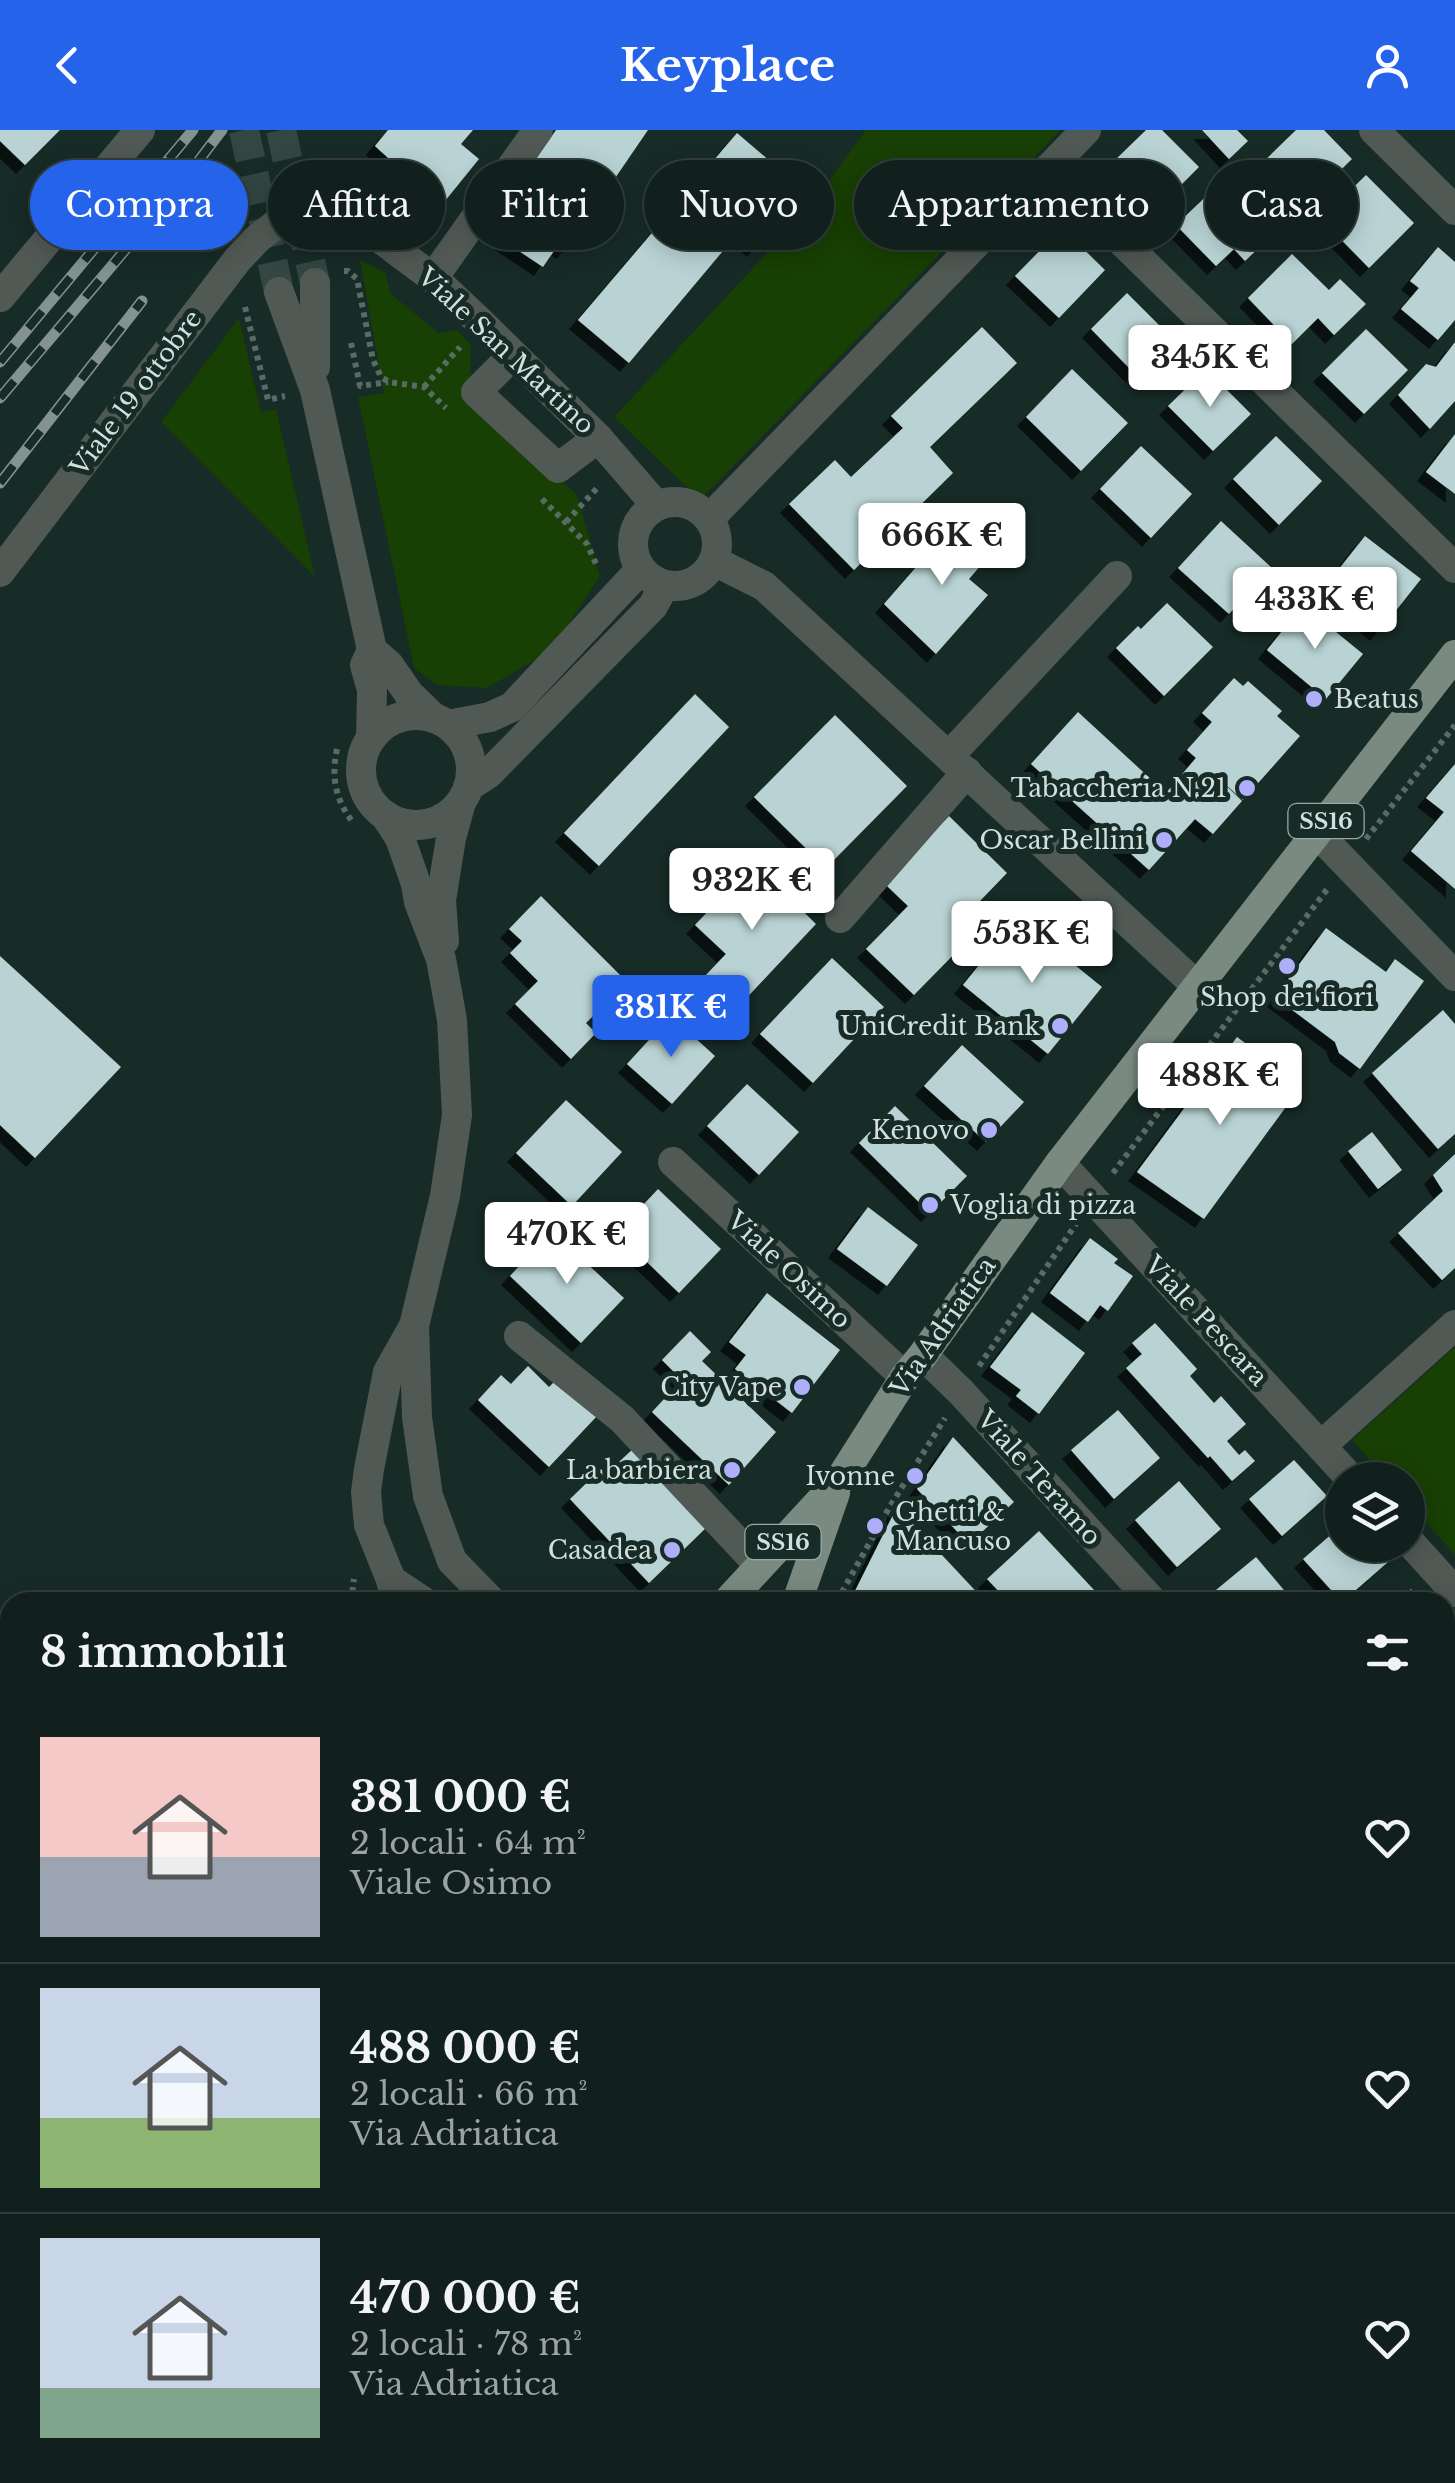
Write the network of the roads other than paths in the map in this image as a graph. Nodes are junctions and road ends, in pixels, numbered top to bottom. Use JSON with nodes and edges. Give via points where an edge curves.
{"nodes":[{"id":1,"x":140,"y":130,"type":"edge"},
{"id":2,"x":538,"y":130,"type":"edge"},
{"id":3,"x":1086,"y":130,"type":"edge"},
{"id":4,"x":1374,"y":130,"type":"edge"},
{"id":5,"x":1056,"y":160,"type":"edge"},
{"id":6,"x":1455,"y":210,"type":"edge"},
{"id":7,"x":268,"y":230,"type":"edge"},
{"id":8,"x":396,"y":250,"type":"edge"},
{"id":9,"x":969,"y":250,"type":"edge"},
{"id":10,"x":1131,"y":250,"type":"edge"},
{"id":11,"x":326,"y":277,"type":"tunnel mouth"},
{"id":12,"x":432,"y":278,"type":"junction"},
{"id":13,"x":279,"y":292,"type":"tunnel mouth"},
{"id":14,"x":0,"y":296,"type":"edge"},
{"id":15,"x":512,"y":355,"type":"junction"},
{"id":16,"x":315,"y":390,"type":"junction"},
{"id":17,"x":598,"y":438,"type":"junction"},
{"id":18,"x":656,"y":506,"type":"junction"},
{"id":19,"x":709,"y":519,"type":"junction"},
{"id":20,"x":714,"y":561,"type":"junction"},
{"id":21,"x":1455,"y":568,"type":"edge"},
{"id":22,"x":0,"y":572,"type":"edge"},
{"id":23,"x":1117,"y":576,"type":"dead end"},
{"id":24,"x":652,"y":578,"type":"junction"},
{"id":25,"x":372,"y":650,"type":"junction"},
{"id":26,"x":1455,"y":655,"type":"edge"},
{"id":27,"x":440,"y":721,"type":"junction"},
{"id":28,"x":371,"y":738,"type":"junction"},
{"id":29,"x":958,"y":764,"type":"junction"},
{"id":30,"x":464,"y":794,"type":"junction"},
{"id":31,"x":385,"y":815,"type":"junction"},
{"id":32,"x":1317,"y":833,"type":"junction"},
{"id":33,"x":840,"y":918,"type":"dead end"},
{"id":34,"x":441,"y":959,"type":"junction"},
{"id":35,"x":1455,"y":976,"type":"edge"},
{"id":36,"x":1198,"y":986,"type":"junction"},
{"id":37,"x":673,"y":1162,"type":"dead end"},
{"id":38,"x":1060,"y":1163,"type":"junction"},
{"id":39,"x":1455,"y":1325,"type":"edge"},
{"id":40,"x":414,"y":1326,"type":"junction"},
{"id":41,"x":519,"y":1336,"type":"dead end"},
{"id":42,"x":914,"y":1366,"type":"junction"},
{"id":43,"x":1321,"y":1446,"type":"junction"},
{"id":44,"x":1336,"y":1462,"type":"edge"},
{"id":45,"x":839,"y":1481,"type":"junction"},
{"id":46,"x":1425,"y":1559,"type":"edge"},
{"id":47,"x":760,"y":1566,"type":"junction"},
{"id":48,"x":394,"y":1591,"type":"edge"},
{"id":49,"x":482,"y":1592,"type":"edge"},
{"id":50,"x":736,"y":1592,"type":"edge"},
{"id":51,"x":800,"y":1592,"type":"edge"},
{"id":52,"x":1144,"y":1592,"type":"edge"},
{"id":53,"x":1455,"y":1592,"type":"edge"}],
"edges":[{"from":1,"to":14,"type":"street"},
{"from":2,"to":12,"type":"street"},
{"from":3,"to":5,"type":"street"},
{"from":4,"to":6,"type":"street"},
{"from":7,"to":22,"type":"street","name":"Viale 19 ottobre","via":[[238,259]]},
{"from":8,"to":12,"type":"street","name":"Viale San Martino"},
{"from":9,"to":19,"type":"street"},
{"from":10,"to":21,"type":"street"},
{"from":11,"to":16,"type":"street"},
{"from":12,"to":15,"type":"street","name":"Viale San Martino"},
{"from":13,"to":16,"type":"street"},
{"from":15,"to":17,"type":"street","name":"Viale San Martino"},
{"from":15,"to":17,"type":"street","via":[[476,392],[558,468]]},
{"from":16,"to":25,"type":"street"},
{"from":17,"to":18,"type":"street","name":"Viale San Martino"},
{"from":18,"to":19,"type":"street","via":[[685,502]]},
{"from":18,"to":24,"type":"street","via":[[644,514],[632,541],[634,556]]},
{"from":19,"to":20,"type":"street","via":[[716,532]]},
{"from":20,"to":24,"type":"street","via":[[693,583],[679,587]]},
{"from":20,"to":29,"type":"street","via":[[764,586]]},
{"from":23,"to":29,"type":"street"},
{"from":24,"to":27,"type":"street","via":[[512,708],[490,718]]},
{"from":24,"to":30,"type":"street","via":[[653,606]]},
{"from":25,"to":27,"type":"street"},
{"from":25,"to":28,"type":"street","via":[[366,665]]},
{"from":26,"to":32,"type":"main road","name":"Via Adriatica","number":"SS16"},
{"from":27,"to":28,"type":"street","via":[[398,718]]},
{"from":27,"to":30,"type":"street","via":[[468,753]]},
{"from":28,"to":31,"type":"street","via":[[361,772],[372,804]]},
{"from":29,"to":33,"type":"street"},
{"from":29,"to":36,"type":"street"},
{"from":30,"to":31,"type":"street","via":[[434,822]]},
{"from":30,"to":34,"type":"street","via":[[441,900]]},
{"from":31,"to":34,"type":"street","via":[[400,838]]},
{"from":32,"to":35,"type":"street"},
{"from":32,"to":36,"type":"main road","name":"Via Adriatica","number":"SS16"},
{"from":34,"to":40,"type":"street","via":[[457,1115]]},
{"from":36,"to":38,"type":"main road","name":"Via Adriatica","number":"SS16"},
{"from":37,"to":42,"type":"street","name":"Viale Osimo"},
{"from":38,"to":42,"type":"main road","name":"Via Adriatica","number":"SS16"},
{"from":38,"to":43,"type":"street","name":"Viale Pescara"},
{"from":39,"to":43,"type":"street"},
{"from":40,"to":48,"type":"street","via":[[388,1372],[366,1492],[368,1525]]},
{"from":40,"to":49,"type":"street","via":[[428,1496],[452,1561]]},
{"from":41,"to":47,"type":"street","via":[[622,1419]]},
{"from":42,"to":45,"type":"main road","name":"Via Adriatica","number":"SS16"},
{"from":42,"to":52,"type":"street","name":"Viale Teramo","via":[[961,1392]]},
{"from":43,"to":44,"type":"street","name":"Viale Pescara"},
{"from":45,"to":47,"type":"main road","name":"Via Adriatica","number":"SS16"},
{"from":45,"to":51,"type":"main road","name":"Via Adriatica","number":"SS16"},
{"from":46,"to":53,"type":"street"},
{"from":47,"to":50,"type":"main road","name":"Via Adriatica","number":"SS16"}]}
